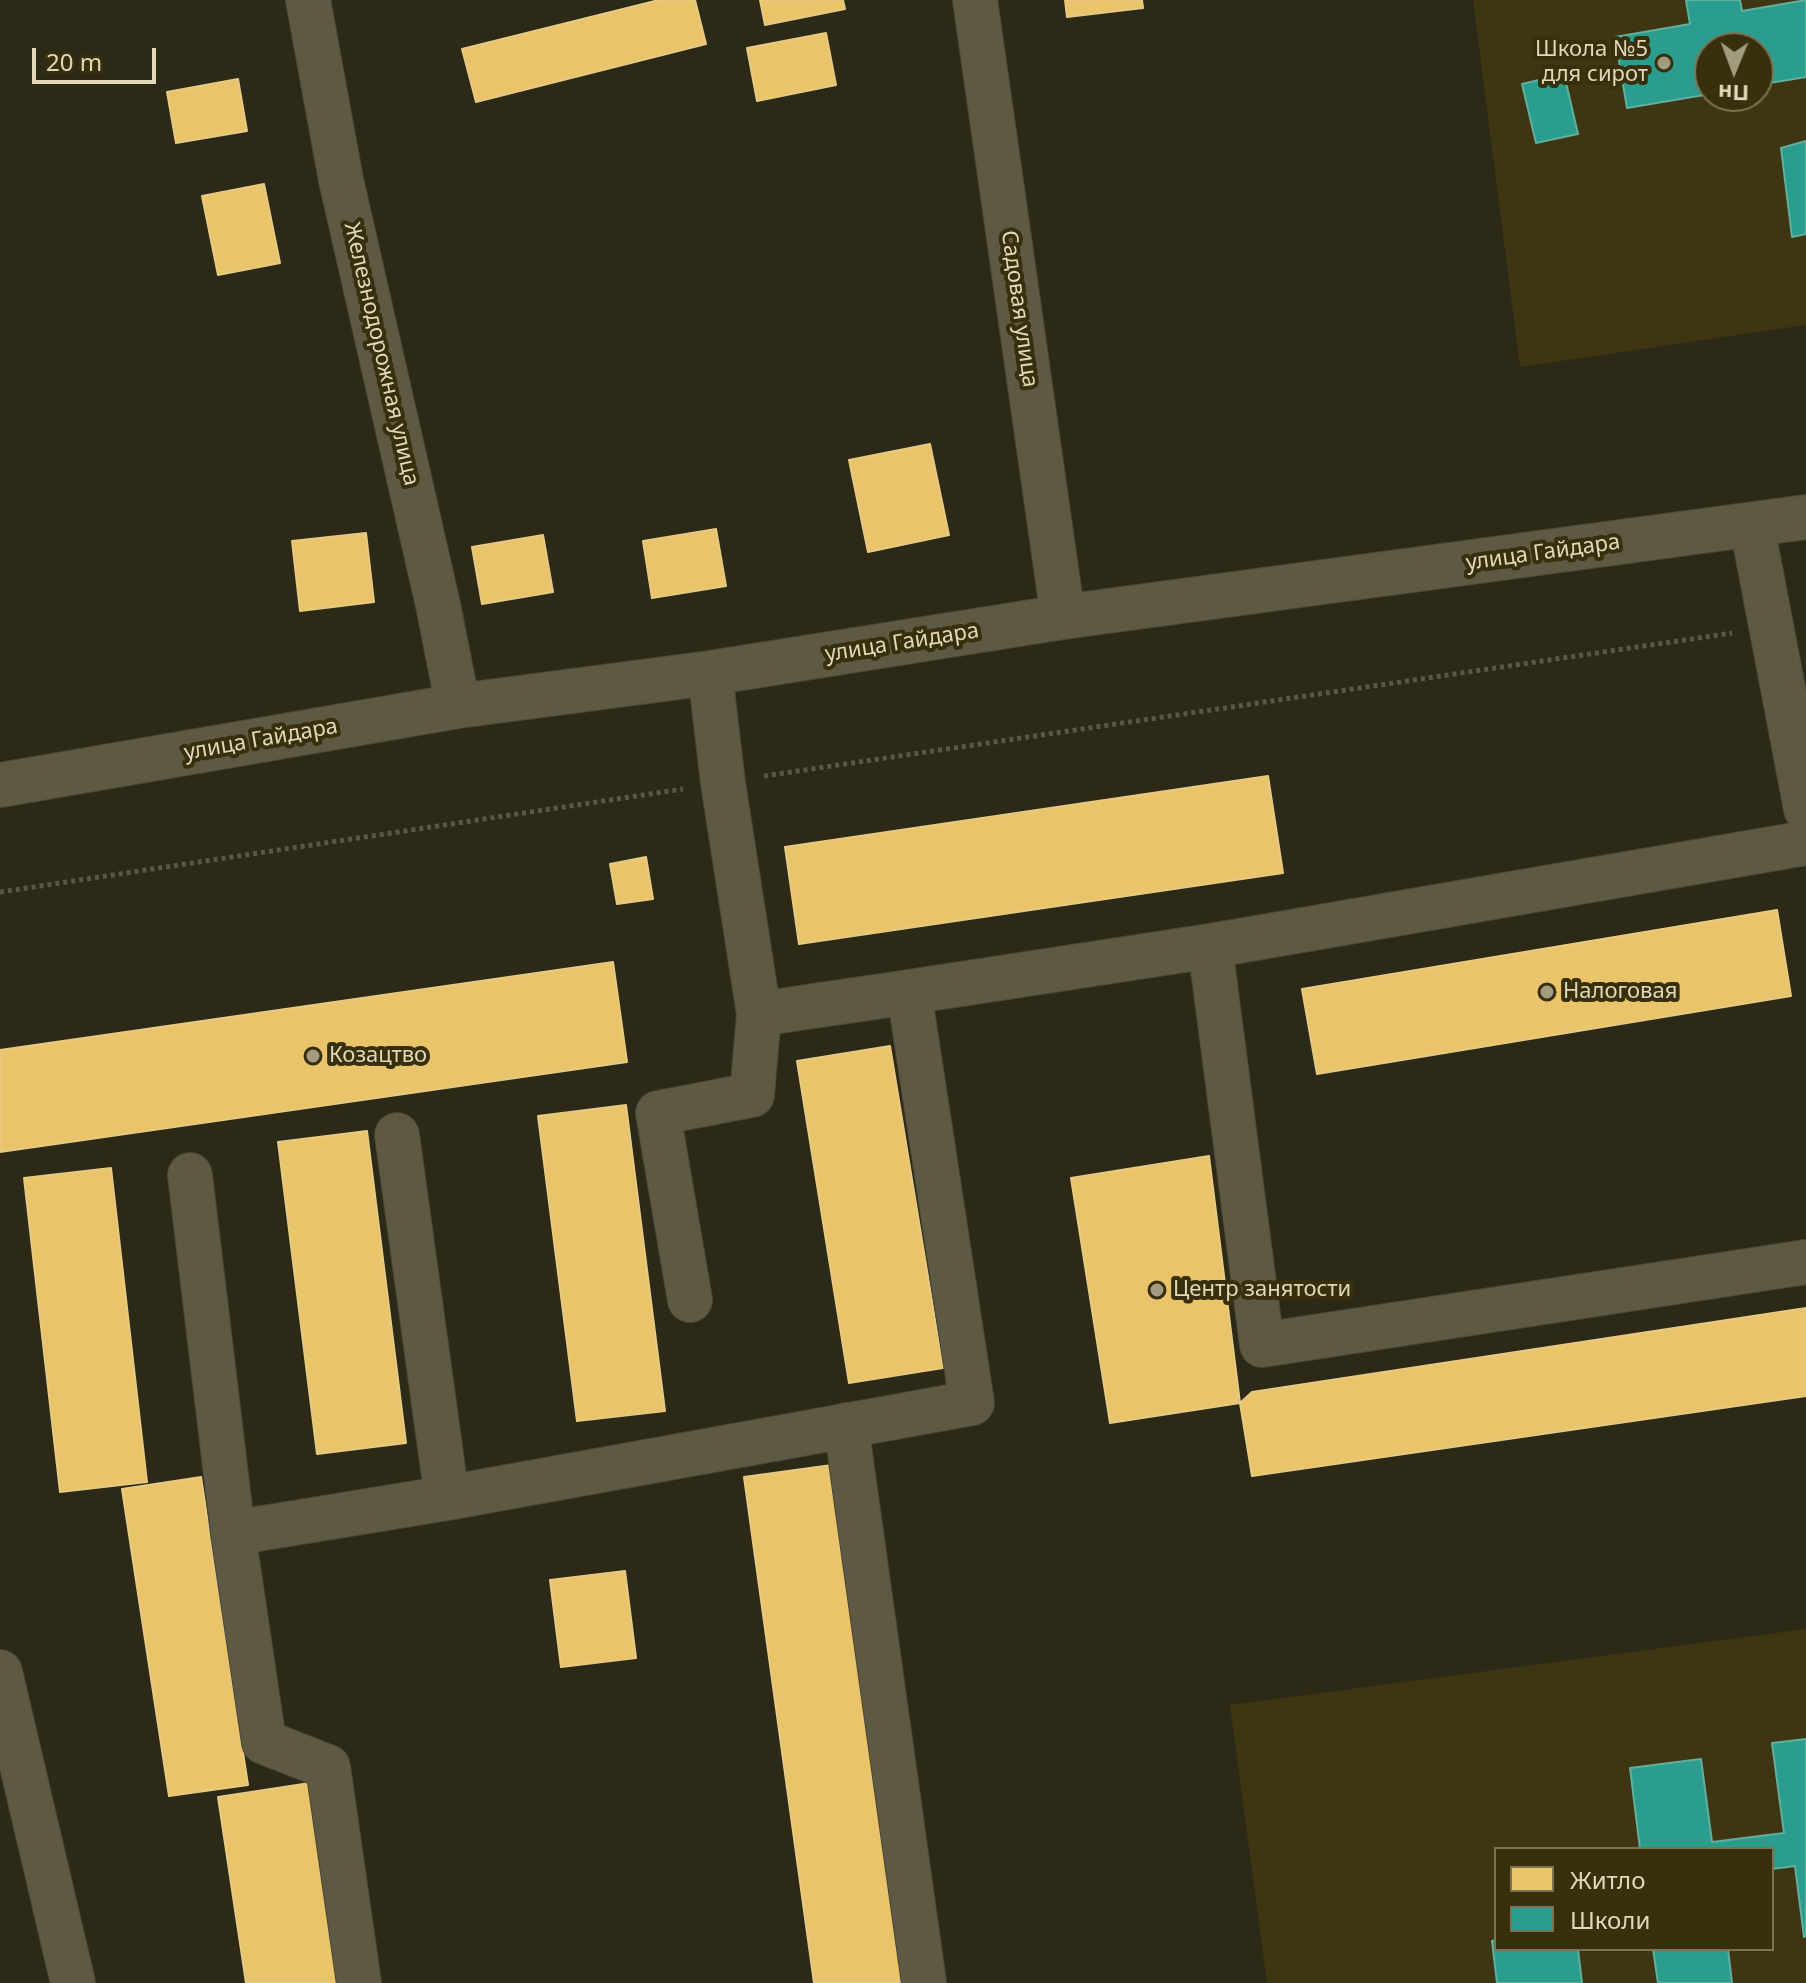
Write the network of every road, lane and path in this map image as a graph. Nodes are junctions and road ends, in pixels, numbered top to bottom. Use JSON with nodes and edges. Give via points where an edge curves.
{"nodes":[{"id":1,"x":308,"y":0,"type":"edge"},
{"id":2,"x":975,"y":0,"type":"edge"},
{"id":3,"x":1806,"y":517,"type":"edge"},
{"id":4,"x":1752,"y":526,"type":"junction"},
{"id":5,"x":1063,"y":617,"type":"junction"},
{"id":6,"x":1771,"y":627,"type":"junction"},
{"id":7,"x":710,"y":673,"type":"junction"},
{"id":8,"x":458,"y":706,"type":"junction"},
{"id":9,"x":723,"y":783,"type":"junction"},
{"id":10,"x":0,"y":785,"type":"edge"},
{"id":11,"x":1806,"y":809,"type":"edge"},
{"id":12,"x":1806,"y":843,"type":"edge"},
{"id":13,"x":0,"y":892,"type":"edge"},
{"id":14,"x":1210,"y":946,"type":"junction"},
{"id":15,"x":909,"y":992,"type":"junction"},
{"id":16,"x":759,"y":1014,"type":"junction"},
{"id":17,"x":397,"y":1135,"type":"dead end"},
{"id":18,"x":190,"y":1175,"type":"dead end"},
{"id":19,"x":1806,"y":1262,"type":"edge"},
{"id":20,"x":690,"y":1300,"type":"dead end"},
{"id":21,"x":846,"y":1425,"type":"junction"},
{"id":22,"x":447,"y":1498,"type":"junction"},
{"id":23,"x":233,"y":1533,"type":"junction"},
{"id":24,"x":0,"y":1672,"type":"edge"},
{"id":25,"x":73,"y":1983,"type":"edge"},
{"id":26,"x":359,"y":1983,"type":"edge"},
{"id":27,"x":924,"y":1983,"type":"edge"}],
"edges":[{"from":1,"to":8,"type":"street","name":"Железнодорожная улица","via":[[341,180]]},
{"from":2,"to":5,"type":"street","name":"Садовая улица"},
{"from":3,"to":4,"type":"street","name":"улица Гайдара"},
{"from":4,"to":5,"type":"street","name":"улица Гайдара"},
{"from":4,"to":6,"type":"street"},
{"from":5,"to":7,"type":"street","name":"улица Гайдара"},
{"from":6,"to":9,"type":"path"},
{"from":6,"to":11,"type":"street"},
{"from":7,"to":8,"type":"street","name":"улица Гайдара"},
{"from":7,"to":9,"type":"street"},
{"from":8,"to":10,"type":"street","name":"улица Гайдара"},
{"from":9,"to":13,"type":"path"},
{"from":9,"to":16,"type":"street"},
{"from":12,"to":14,"type":"street"},
{"from":14,"to":15,"type":"street"},
{"from":14,"to":19,"type":"street","via":[[1262,1345]]},
{"from":15,"to":16,"type":"street"},
{"from":15,"to":21,"type":"street","via":[[972,1403]]},
{"from":16,"to":20,"type":"street","via":[[752,1095],[658,1113]]},
{"from":17,"to":22,"type":"street"},
{"from":18,"to":23,"type":"street"},
{"from":21,"to":22,"type":"street"},
{"from":21,"to":27,"type":"street"},
{"from":22,"to":23,"type":"street"},
{"from":23,"to":26,"type":"street","via":[[264,1742],[328,1767]]},
{"from":24,"to":25,"type":"street"}]}
